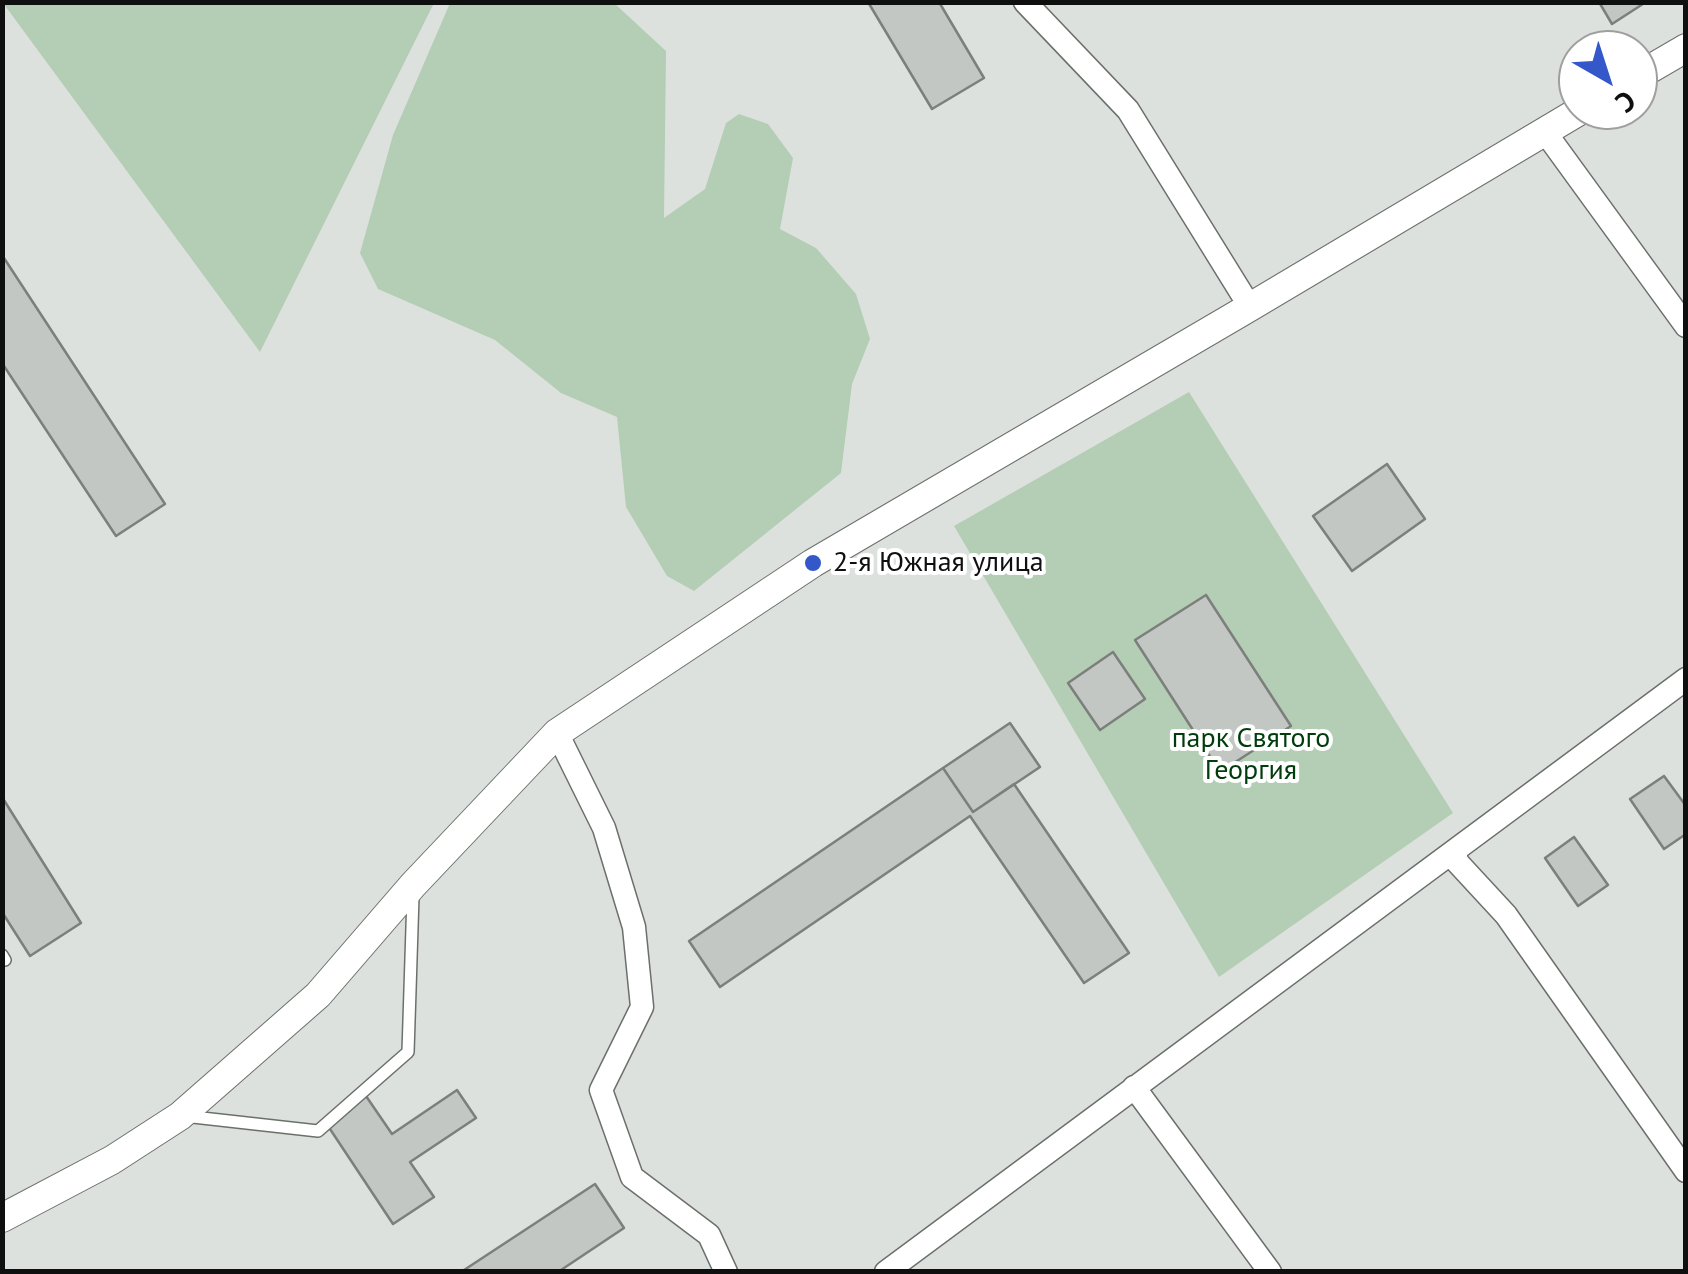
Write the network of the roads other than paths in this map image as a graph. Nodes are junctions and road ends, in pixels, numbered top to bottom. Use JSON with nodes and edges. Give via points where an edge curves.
{"nodes":[{"id":1,"x":1025,"y":2,"type":"edge"},
{"id":2,"x":1686,"y":48,"type":"edge"},
{"id":3,"x":1658,"y":64,"type":"edge"},
{"id":4,"x":1558,"y":124,"type":"edge"},
{"id":5,"x":1545,"y":132,"type":"junction"},
{"id":6,"x":1250,"y":307,"type":"junction"},
{"id":7,"x":1686,"y":326,"type":"edge"},
{"id":8,"x":1686,"y":679,"type":"edge"},
{"id":9,"x":557,"y":732,"type":"junction"},
{"id":10,"x":1455,"y":851,"type":"junction"},
{"id":11,"x":413,"y":885,"type":"junction"},
{"id":12,"x":1134,"y":1087,"type":"junction"},
{"id":13,"x":180,"y":1116,"type":"junction"},
{"id":14,"x":1686,"y":1171,"type":"edge"},
{"id":15,"x":2,"y":1218,"type":"edge"},
{"id":16,"x":726,"y":1272,"type":"edge"},
{"id":17,"x":886,"y":1272,"type":"edge"},
{"id":18,"x":1270,"y":1272,"type":"edge"}],
"edges":[{"from":1,"to":6,"type":"street","via":[[1128,110]]},
{"from":2,"to":3,"type":"street"},
{"from":4,"to":5,"type":"street"},
{"from":5,"to":6,"type":"street"},
{"from":5,"to":7,"type":"street"},
{"from":6,"to":9,"type":"street","via":[[813,563]]},
{"from":8,"to":10,"type":"street"},
{"from":9,"to":11,"type":"street"},
{"from":9,"to":16,"type":"street","via":[[604,828],[634,928],[642,1007],[601,1090],[632,1177],[709,1235]]},
{"from":10,"to":12,"type":"street"},
{"from":10,"to":14,"type":"street"},
{"from":11,"to":13,"type":"street","via":[[318,996]]},
{"from":11,"to":13,"type":"lane","via":[[408,1052],[318,1131]]},
{"from":12,"to":17,"type":"street"},
{"from":12,"to":18,"type":"street"},
{"from":13,"to":15,"type":"street"}]}
